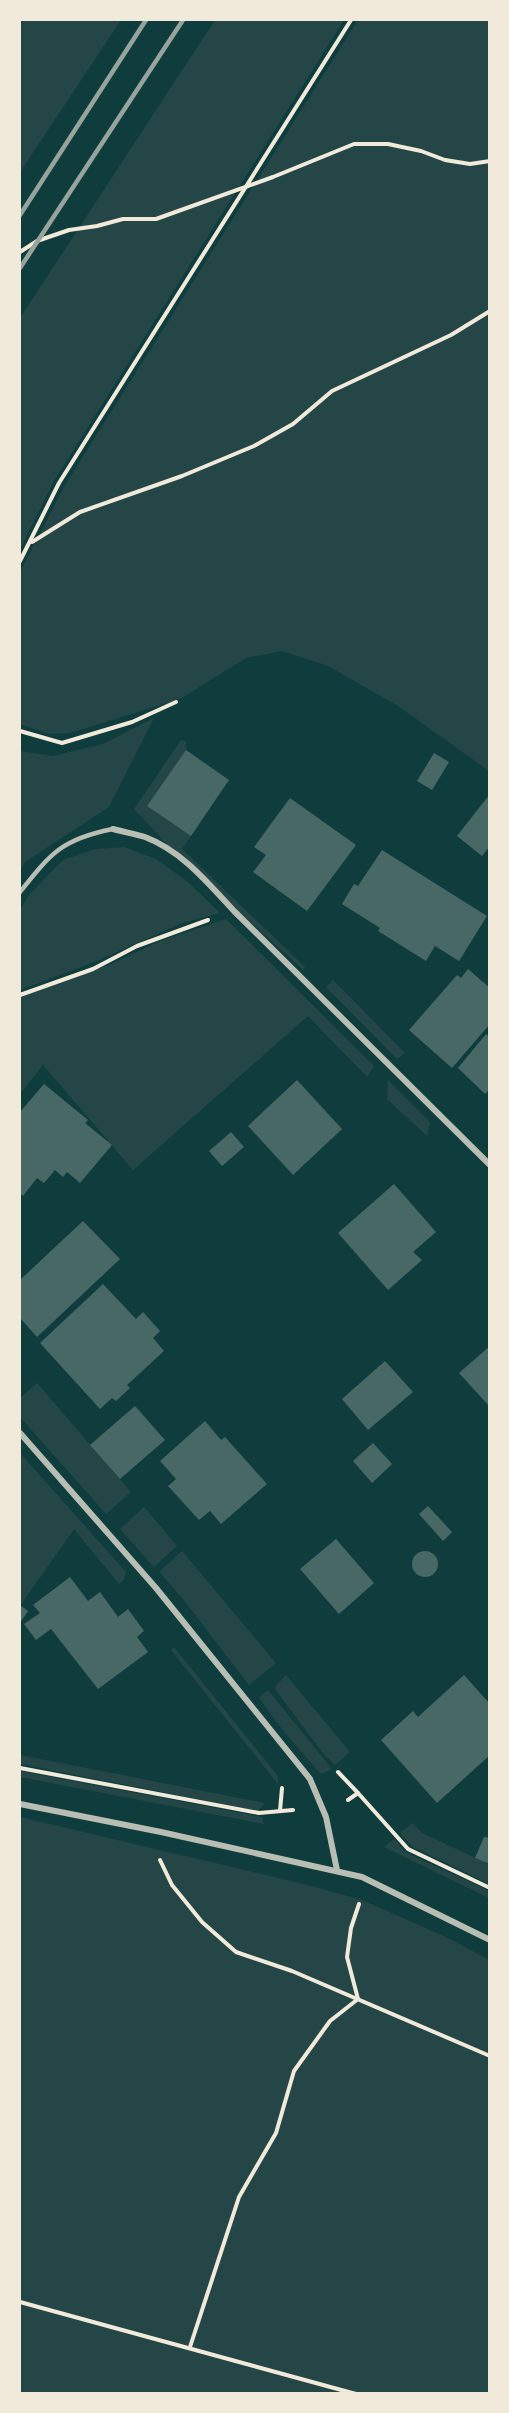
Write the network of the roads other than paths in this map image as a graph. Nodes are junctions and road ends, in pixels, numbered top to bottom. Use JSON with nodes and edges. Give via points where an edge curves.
{"nodes":[{"id":1,"x":113,"y":829,"type":"joint"},
{"id":2,"x":20,"y":892,"type":"edge"},
{"id":3,"x":489,"y":1164,"type":"edge"},
{"id":4,"x":20,"y":1433,"type":"edge"},
{"id":5,"x":20,"y":1804,"type":"edge"},
{"id":6,"x":337,"y":1870,"type":"junction"},
{"id":7,"x":489,"y":1940,"type":"edge"}],
"edges":[{"from":1,"to":2,"type":"lane","via":[[72,841],[46,859]]},
{"from":1,"to":3,"type":"street","via":[[146,837],[199,873]]},
{"from":4,"to":6,"type":"street","via":[[156,1588],[310,1779],[326,1817]]},
{"from":5,"to":6,"type":"street"},
{"from":6,"to":7,"type":"street","via":[[362,1877]]}]}
